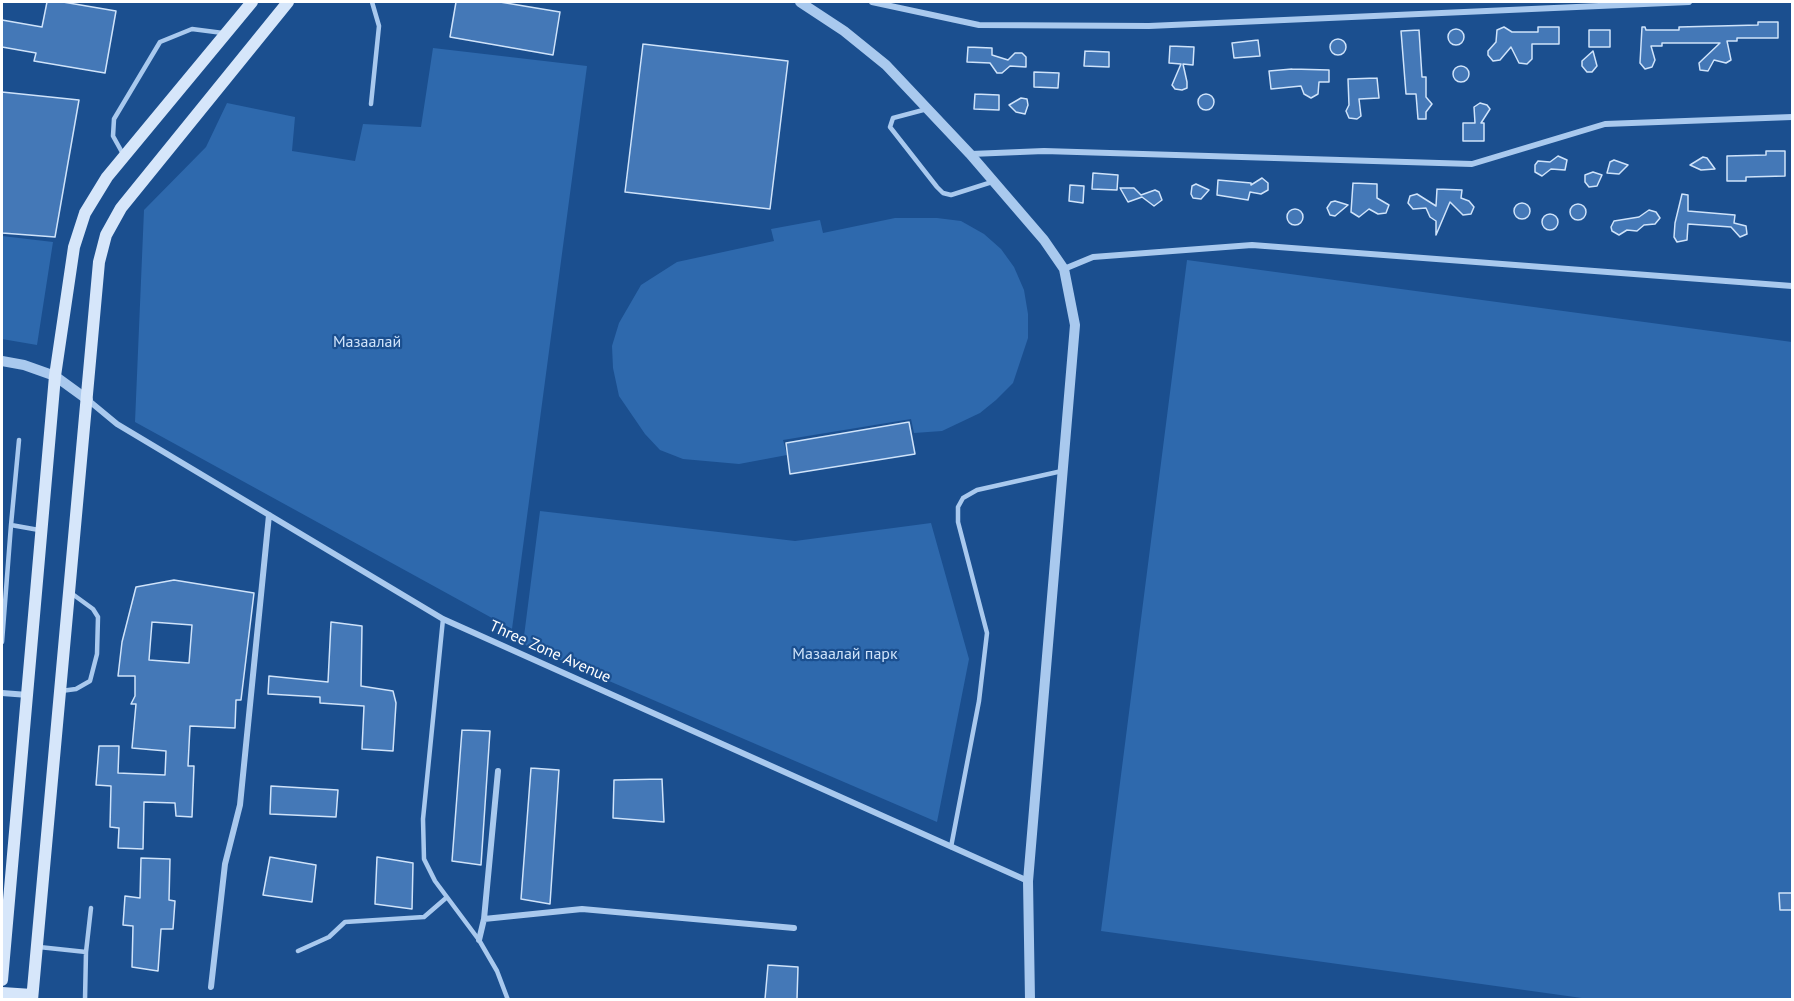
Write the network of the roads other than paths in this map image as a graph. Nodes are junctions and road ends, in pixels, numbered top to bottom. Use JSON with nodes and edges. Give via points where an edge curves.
{"nodes":[{"id":1,"x":252,"y":2,"type":"edge"},
{"id":2,"x":288,"y":2,"type":"edge"},
{"id":3,"x":372,"y":2,"type":"edge"},
{"id":4,"x":800,"y":2,"type":"edge"},
{"id":5,"x":872,"y":2,"type":"edge"},
{"id":6,"x":1689,"y":2,"type":"edge"},
{"id":7,"x":225,"y":33,"type":"junction"},
{"id":8,"x":371,"y":104,"type":"dead end"},
{"id":9,"x":927,"y":109,"type":"junction"},
{"id":10,"x":1792,"y":117,"type":"edge"},
{"id":11,"x":970,"y":154,"type":"junction"},
{"id":12,"x":124,"y":156,"type":"junction"},
{"id":13,"x":994,"y":182,"type":"junction"},
{"id":14,"x":1064,"y":269,"type":"junction"},
{"id":15,"x":1792,"y":286,"type":"edge"},
{"id":16,"x":2,"y":361,"type":"edge"},
{"id":17,"x":55,"y":376,"type":"junction"},
{"id":18,"x":88,"y":400,"type":"junction"},
{"id":19,"x":19,"y":440,"type":"dead end"},
{"id":20,"x":1062,"y":471,"type":"junction"},
{"id":21,"x":269,"y":515,"type":"junction"},
{"id":22,"x":11,"y":525,"type":"junction"},
{"id":23,"x":42,"y":530,"type":"junction"},
{"id":24,"x":70,"y":592,"type":"junction"},
{"id":25,"x":443,"y":618,"type":"junction"},
{"id":26,"x":2,"y":642,"type":"edge"},
{"id":27,"x":61,"y":690,"type":"junction"},
{"id":28,"x":2,"y":693,"type":"edge"},
{"id":29,"x":28,"y":695,"type":"junction"},
{"id":30,"x":498,"y":771,"type":"dead end"},
{"id":31,"x":951,"y":847,"type":"junction"},
{"id":32,"x":1028,"y":881,"type":"junction"},
{"id":33,"x":446,"y":897,"type":"junction"},
{"id":34,"x":92,"y":908,"type":"dead end"},
{"id":35,"x":484,"y":919,"type":"junction"},
{"id":36,"x":794,"y":928,"type":"dead end"},
{"id":37,"x":479,"y":940,"type":"junction"},
{"id":38,"x":3,"y":945,"type":"edge"},
{"id":39,"x":37,"y":947,"type":"junction"},
{"id":40,"x":298,"y":951,"type":"dead end"},
{"id":41,"x":86,"y":952,"type":"junction"},
{"id":42,"x":2,"y":980,"type":"edge"},
{"id":43,"x":211,"y":987,"type":"dead end"},
{"id":44,"x":2,"y":993,"type":"edge"},
{"id":45,"x":32,"y":997,"type":"edge"},
{"id":46,"x":85,"y":999,"type":"edge"},
{"id":47,"x":508,"y":999,"type":"edge"},
{"id":48,"x":1030,"y":999,"type":"edge"}],
"edges":[{"from":1,"to":7,"type":"main road"},
{"from":2,"to":18,"type":"main road","via":[[121,208],[106,235],[99,262]]},
{"from":3,"to":8,"type":"lane","via":[[379,26]]},
{"from":4,"to":9,"type":"street","via":[[886,65]]},
{"from":5,"to":6,"type":"street","via":[[979,25],[1149,26]]},
{"from":7,"to":12,"type":"main road"},
{"from":7,"to":12,"type":"lane","via":[[192,29],[160,42],[114,119],[113,136]]},
{"from":9,"to":11,"type":"street"},
{"from":9,"to":13,"type":"lane","via":[[893,118],[890,127],[943,193],[951,195]]},
{"from":10,"to":11,"type":"street","via":[[1605,124],[1472,164],[1044,151]]},
{"from":11,"to":13,"type":"street"},
{"from":12,"to":17,"type":"main road","via":[[85,213],[77,238]]},
{"from":13,"to":14,"type":"street"},
{"from":14,"to":15,"type":"street","via":[[1093,257],[1252,245]]},
{"from":14,"to":20,"type":"street","via":[[1075,325]]},
{"from":16,"to":17,"type":"street"},
{"from":17,"to":18,"type":"street"},
{"from":17,"to":23,"type":"main road"},
{"from":18,"to":21,"type":"street","name":"Three Zone Avenue","via":[[117,424]]},
{"from":18,"to":24,"type":"main road"},
{"from":19,"to":22,"type":"lane"},
{"from":20,"to":31,"type":"lane","via":[[977,490],[963,498],[958,507],[958,522],[987,633],[979,701]]},
{"from":20,"to":32,"type":"street"},
{"from":21,"to":25,"type":"street","name":"Three Zone Avenue"},
{"from":21,"to":43,"type":"street","via":[[240,805],[225,864]]},
{"from":22,"to":23,"type":"lane"},
{"from":22,"to":26,"type":"lane"},
{"from":23,"to":29,"type":"main road"},
{"from":24,"to":27,"type":"main road"},
{"from":24,"to":27,"type":"lane","via":[[98,617],[97,654],[90,681],[76,689]]},
{"from":25,"to":31,"type":"street","name":"Three Zone Avenue"},
{"from":25,"to":33,"type":"lane","via":[[422,840],[424,859]]},
{"from":27,"to":39,"type":"main road"},
{"from":28,"to":29,"type":"street"},
{"from":29,"to":38,"type":"main road"},
{"from":30,"to":35,"type":"street"},
{"from":31,"to":32,"type":"street","name":"Three Zone Avenue"},
{"from":32,"to":48,"type":"street"},
{"from":33,"to":37,"type":"lane"},
{"from":33,"to":40,"type":"lane","via":[[424,917],[345,922],[329,937]]},
{"from":34,"to":41,"type":"lane"},
{"from":35,"to":36,"type":"street","via":[[582,909]]},
{"from":35,"to":37,"type":"street"},
{"from":37,"to":47,"type":"lane"},
{"from":38,"to":42,"type":"main road"},
{"from":39,"to":41,"type":"lane"},
{"from":39,"to":45,"type":"main road"},
{"from":41,"to":46,"type":"lane"},
{"from":44,"to":45,"type":"main road"}]}
